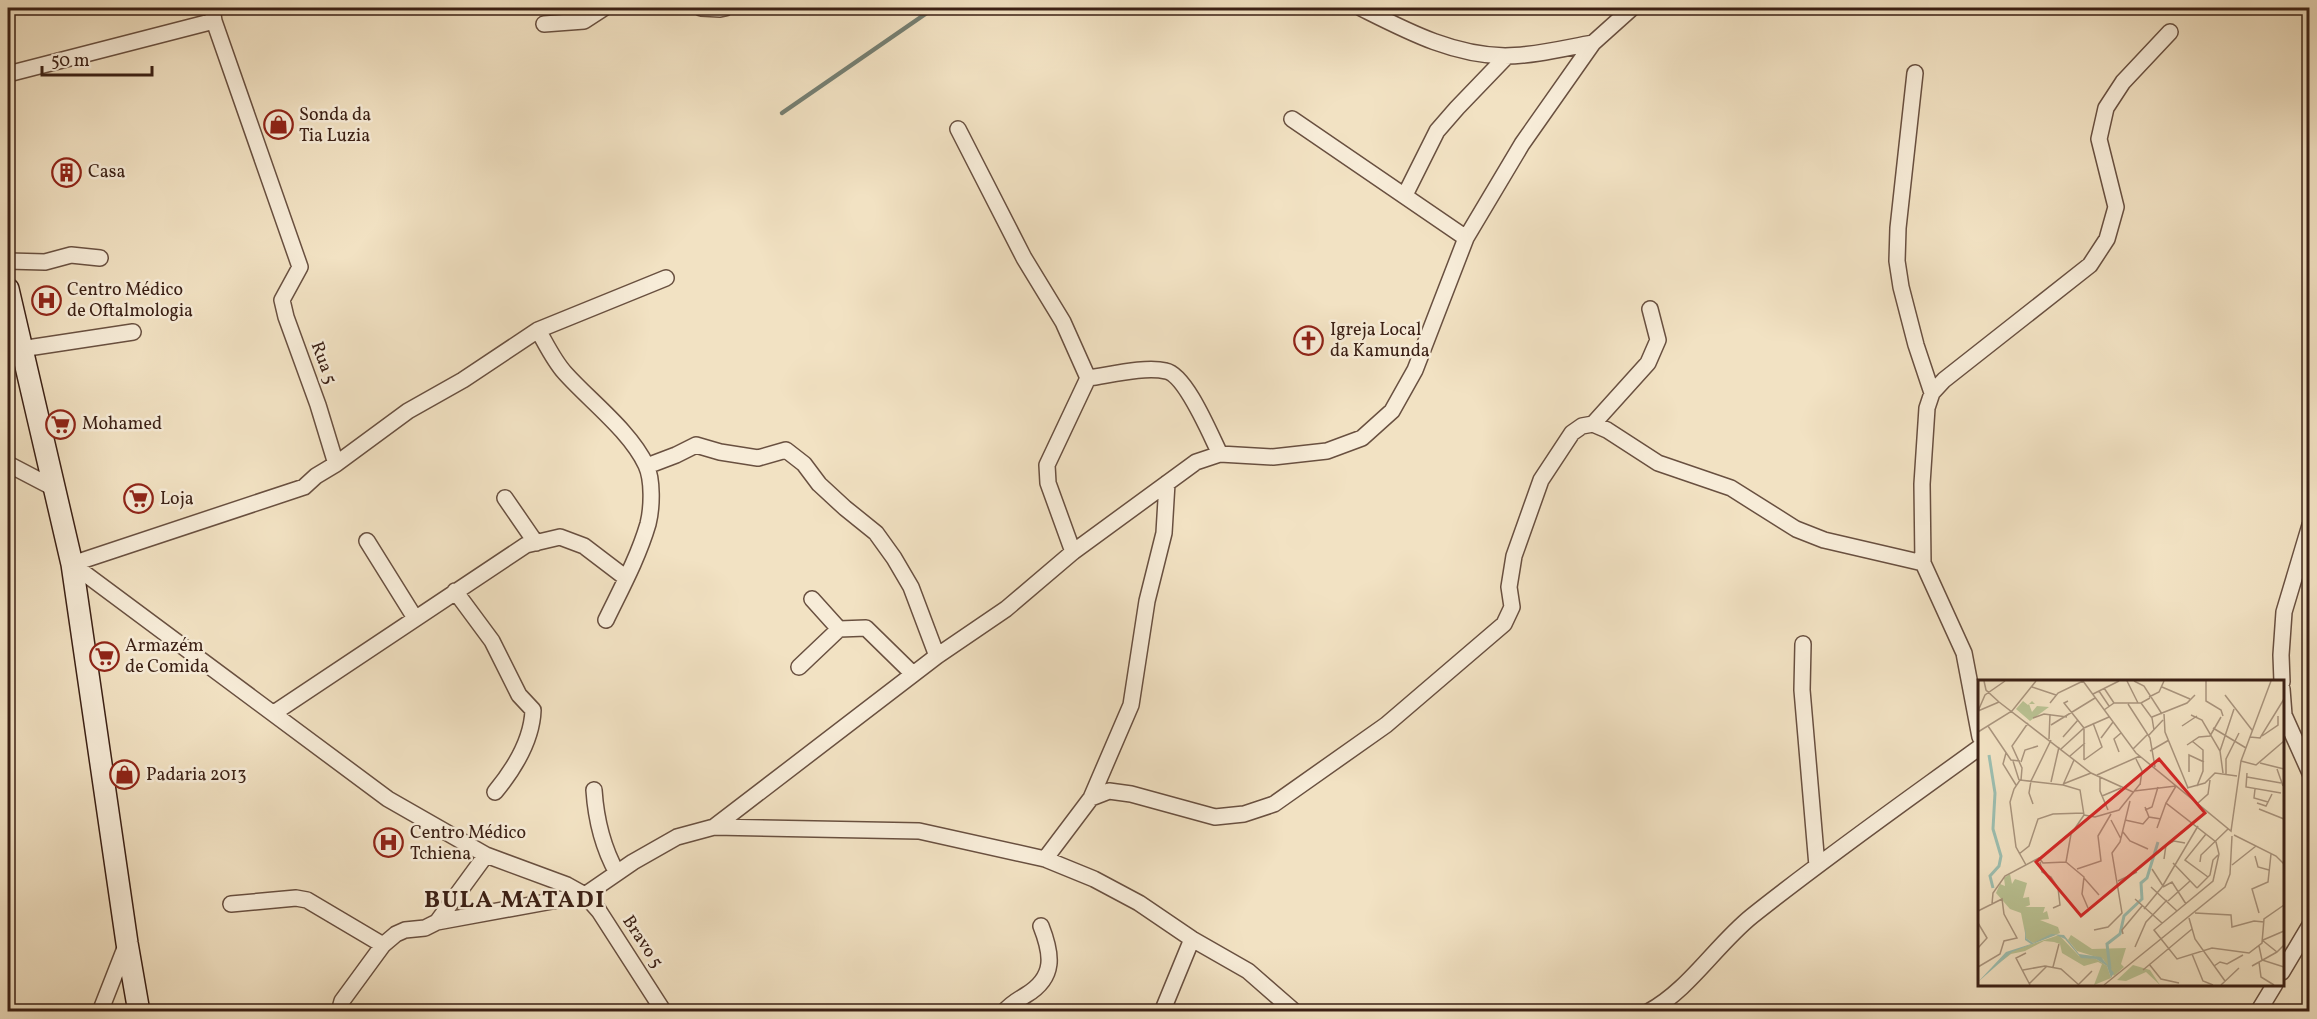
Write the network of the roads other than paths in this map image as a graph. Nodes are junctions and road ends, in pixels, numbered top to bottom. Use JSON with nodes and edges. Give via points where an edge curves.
{"nodes":[{"id":1,"x":604,"y":8,"type":"edge"},
{"id":2,"x":700,"y":8,"type":"edge"},
{"id":3,"x":725,"y":8,"type":"edge"},
{"id":4,"x":1361,"y":8,"type":"edge"},
{"id":5,"x":1632,"y":8,"type":"edge"},
{"id":6,"x":213,"y":14,"type":"edge"},
{"id":7,"x":544,"y":24,"type":"dead end"},
{"id":8,"x":2170,"y":32,"type":"dead end"},
{"id":9,"x":1593,"y":43,"type":"junction"},
{"id":10,"x":1507,"y":56,"type":"junction"},
{"id":11,"x":1916,"y":73,"type":"dead end"},
{"id":12,"x":8,"y":74,"type":"edge"},
{"id":13,"x":1293,"y":119,"type":"dead end"},
{"id":14,"x":958,"y":129,"type":"dead end"},
{"id":15,"x":1405,"y":195,"type":"junction"},
{"id":16,"x":1466,"y":238,"type":"junction"},
{"id":17,"x":100,"y":258,"type":"dead end"},
{"id":18,"x":8,"y":261,"type":"edge"},
{"id":19,"x":666,"y":278,"type":"dead end"},
{"id":20,"x":8,"y":289,"type":"edge"},
{"id":21,"x":1650,"y":309,"type":"dead end"},
{"id":22,"x":538,"y":330,"type":"junction"},
{"id":23,"x":134,"y":332,"type":"dead end"},
{"id":24,"x":21,"y":349,"type":"junction"},
{"id":25,"x":1088,"y":378,"type":"junction"},
{"id":26,"x":1932,"y":393,"type":"junction"},
{"id":27,"x":1593,"y":424,"type":"junction"},
{"id":28,"x":1220,"y":454,"type":"junction"},
{"id":29,"x":8,"y":464,"type":"edge"},
{"id":30,"x":336,"y":464,"type":"junction"},
{"id":31,"x":647,"y":466,"type":"junction"},
{"id":32,"x":1167,"y":483,"type":"junction"},
{"id":33,"x":52,"y":487,"type":"junction"},
{"id":34,"x":505,"y":498,"type":"dead end"},
{"id":35,"x":2310,"y":525,"type":"edge"},
{"id":36,"x":367,"y":541,"type":"dead end"},
{"id":37,"x":536,"y":543,"type":"junction"},
{"id":38,"x":1073,"y":552,"type":"junction"},
{"id":39,"x":1923,"y":563,"type":"junction"},
{"id":40,"x":72,"y":564,"type":"junction"},
{"id":41,"x":626,"y":578,"type":"junction"},
{"id":42,"x":455,"y":591,"type":"junction"},
{"id":43,"x":812,"y":599,"type":"dead end"},
{"id":44,"x":415,"y":618,"type":"junction"},
{"id":45,"x":606,"y":620,"type":"dead end"},
{"id":46,"x":839,"y":629,"type":"junction"},
{"id":47,"x":1803,"y":644,"type":"dead end"},
{"id":48,"x":937,"y":656,"type":"junction"},
{"id":49,"x":800,"y":667,"type":"dead end"},
{"id":50,"x":913,"y":675,"type":"junction"},
{"id":51,"x":2282,"y":680,"type":"edge"},
{"id":52,"x":274,"y":712,"type":"junction"},
{"id":53,"x":2284,"y":715,"type":"edge"},
{"id":54,"x":1978,"y":726,"type":"edge"},
{"id":55,"x":1978,"y":748,"type":"edge"},
{"id":56,"x":2310,"y":773,"type":"edge"},
{"id":57,"x":594,"y":790,"type":"dead end"},
{"id":58,"x":495,"y":792,"type":"dead end"},
{"id":59,"x":1091,"y":798,"type":"junction"},
{"id":60,"x":714,"y":826,"type":"junction"},
{"id":61,"x":486,"y":855,"type":"junction"},
{"id":62,"x":1045,"y":859,"type":"junction"},
{"id":63,"x":1817,"y":866,"type":"junction"},
{"id":64,"x":617,"y":873,"type":"junction"},
{"id":65,"x":585,"y":895,"type":"junction"},
{"id":66,"x":231,"y":904,"type":"dead end"},
{"id":67,"x":436,"y":922,"type":"junction"},
{"id":68,"x":2310,"y":925,"type":"edge"},
{"id":69,"x":1041,"y":926,"type":"dead end"},
{"id":70,"x":1192,"y":939,"type":"junction"},
{"id":71,"x":127,"y":943,"type":"junction"},
{"id":72,"x":383,"y":945,"type":"junction"},
{"id":73,"x":2284,"y":970,"type":"edge"},
{"id":74,"x":2274,"y":986,"type":"edge"},
{"id":75,"x":100,"y":1011,"type":"edge"},
{"id":76,"x":139,"y":1011,"type":"edge"},
{"id":77,"x":339,"y":1011,"type":"edge"},
{"id":78,"x":664,"y":1011,"type":"edge"},
{"id":79,"x":1004,"y":1011,"type":"edge"},
{"id":80,"x":1162,"y":1011,"type":"edge"},
{"id":81,"x":1295,"y":1011,"type":"edge"},
{"id":82,"x":1648,"y":1011,"type":"edge"},
{"id":83,"x":2258,"y":1011,"type":"edge"}],
"edges":[{"from":1,"to":7,"type":"street","via":[[584,21]]},
{"from":2,"to":3,"type":"street"},
{"from":4,"to":10,"type":"street","via":[[1439,45]]},
{"from":5,"to":9,"type":"street"},
{"from":6,"to":12,"type":"street"},
{"from":6,"to":30,"type":"street","name":"Rua 5","via":[[300,267],[282,300]]},
{"from":8,"to":26,"type":"street","via":[[2123,82],[2106,108],[2099,139],[2116,207],[2107,239],[2096,256],[2090,265]]},
{"from":9,"to":10,"type":"street"},
{"from":9,"to":16,"type":"street","via":[[1522,144]]},
{"from":10,"to":15,"type":"street","via":[[1437,131]]},
{"from":11,"to":26,"type":"street","via":[[1897,261],[1916,345]]},
{"from":13,"to":15,"type":"street"},
{"from":14,"to":25,"type":"street","via":[[1024,258],[1063,322]]},
{"from":15,"to":16,"type":"street"},
{"from":16,"to":28,"type":"street","via":[[1415,370],[1392,411],[1362,438],[1327,451],[1284,456]]},
{"from":17,"to":18,"type":"street","via":[[71,255],[45,262]]},
{"from":19,"to":22,"type":"street"},
{"from":20,"to":24,"type":"main road"},
{"from":21,"to":27,"type":"street","via":[[1658,340],[1648,363]]},
{"from":22,"to":30,"type":"street","via":[[408,411]]},
{"from":22,"to":31,"type":"street","via":[[562,370],[620,428]]},
{"from":23,"to":24,"type":"street"},
{"from":24,"to":33,"type":"main road"},
{"from":25,"to":28,"type":"street","via":[[1154,369],[1179,377]]},
{"from":25,"to":38,"type":"street","via":[[1047,465],[1048,483]]},
{"from":26,"to":39,"type":"street","via":[[1927,408],[1922,484]]},
{"from":27,"to":39,"type":"street","via":[[1658,463],[1731,488],[1796,529],[1824,540]]},
{"from":27,"to":59,"type":"street","via":[[1572,433],[1541,480],[1514,556],[1509,586],[1512,607],[1504,624],[1386,725],[1274,804],[1244,814],[1215,817],[1109,791]]},
{"from":28,"to":32,"type":"street","via":[[1196,462]]},
{"from":29,"to":33,"type":"street"},
{"from":30,"to":40,"type":"street","via":[[304,487]]},
{"from":31,"to":41,"type":"street","via":[[651,488],[649,521]]},
{"from":31,"to":48,"type":"street","via":[[696,445],[758,458],[786,450],[876,533],[911,587]]},
{"from":32,"to":38,"type":"street"},
{"from":32,"to":59,"type":"street","via":[[1164,532],[1131,705]]},
{"from":33,"to":40,"type":"main road"},
{"from":34,"to":37,"type":"street"},
{"from":35,"to":51,"type":"street","via":[[2284,612]]},
{"from":36,"to":44,"type":"street"},
{"from":37,"to":41,"type":"street","via":[[560,537],[584,546]]},
{"from":37,"to":42,"type":"street","via":[[526,545]]},
{"from":38,"to":48,"type":"street","via":[[1006,609]]},
{"from":39,"to":54,"type":"street","via":[[1964,653]]},
{"from":40,"to":52,"type":"street"},
{"from":40,"to":71,"type":"main road"},
{"from":41,"to":45,"type":"street"},
{"from":42,"to":44,"type":"street"},
{"from":42,"to":58,"type":"street","via":[[492,640],[519,695],[533,710],[533,726],[521,752]]},
{"from":43,"to":46,"type":"street"},
{"from":44,"to":52,"type":"street"},
{"from":46,"to":49,"type":"street"},
{"from":46,"to":50,"type":"street","via":[[866,628]]},
{"from":47,"to":63,"type":"street","via":[[1802,690]]},
{"from":48,"to":50,"type":"street"},
{"from":50,"to":60,"type":"street"},
{"from":52,"to":61,"type":"street","via":[[372,789]]},
{"from":53,"to":56,"type":"street"},
{"from":55,"to":63,"type":"street"},
{"from":57,"to":64,"type":"street","via":[[606,854]]},
{"from":59,"to":62,"type":"street"},
{"from":60,"to":62,"type":"street","via":[[919,831]]},
{"from":60,"to":64,"type":"street","via":[[677,837]]},
{"from":61,"to":65,"type":"street"},
{"from":61,"to":67,"type":"street"},
{"from":62,"to":70,"type":"street","via":[[1130,898]]},
{"from":63,"to":82,"type":"street","via":[[1750,918],[1660,1005]]},
{"from":64,"to":65,"type":"street"},
{"from":65,"to":67,"type":"street"},
{"from":65,"to":78,"type":"street","name":"Bravo 5"},
{"from":66,"to":72,"type":"street","via":[[307,900]]},
{"from":67,"to":72,"type":"street","via":[[425,928],[405,930]]},
{"from":68,"to":73,"type":"street"},
{"from":69,"to":79,"type":"street","via":[[1050,950],[1047,975]]},
{"from":70,"to":80,"type":"street"},
{"from":70,"to":81,"type":"street","via":[[1248,971]]},
{"from":71,"to":75,"type":"street"},
{"from":71,"to":76,"type":"main road"},
{"from":72,"to":77,"type":"street","via":[[342,1001]]},
{"from":74,"to":83,"type":"street"}]}
